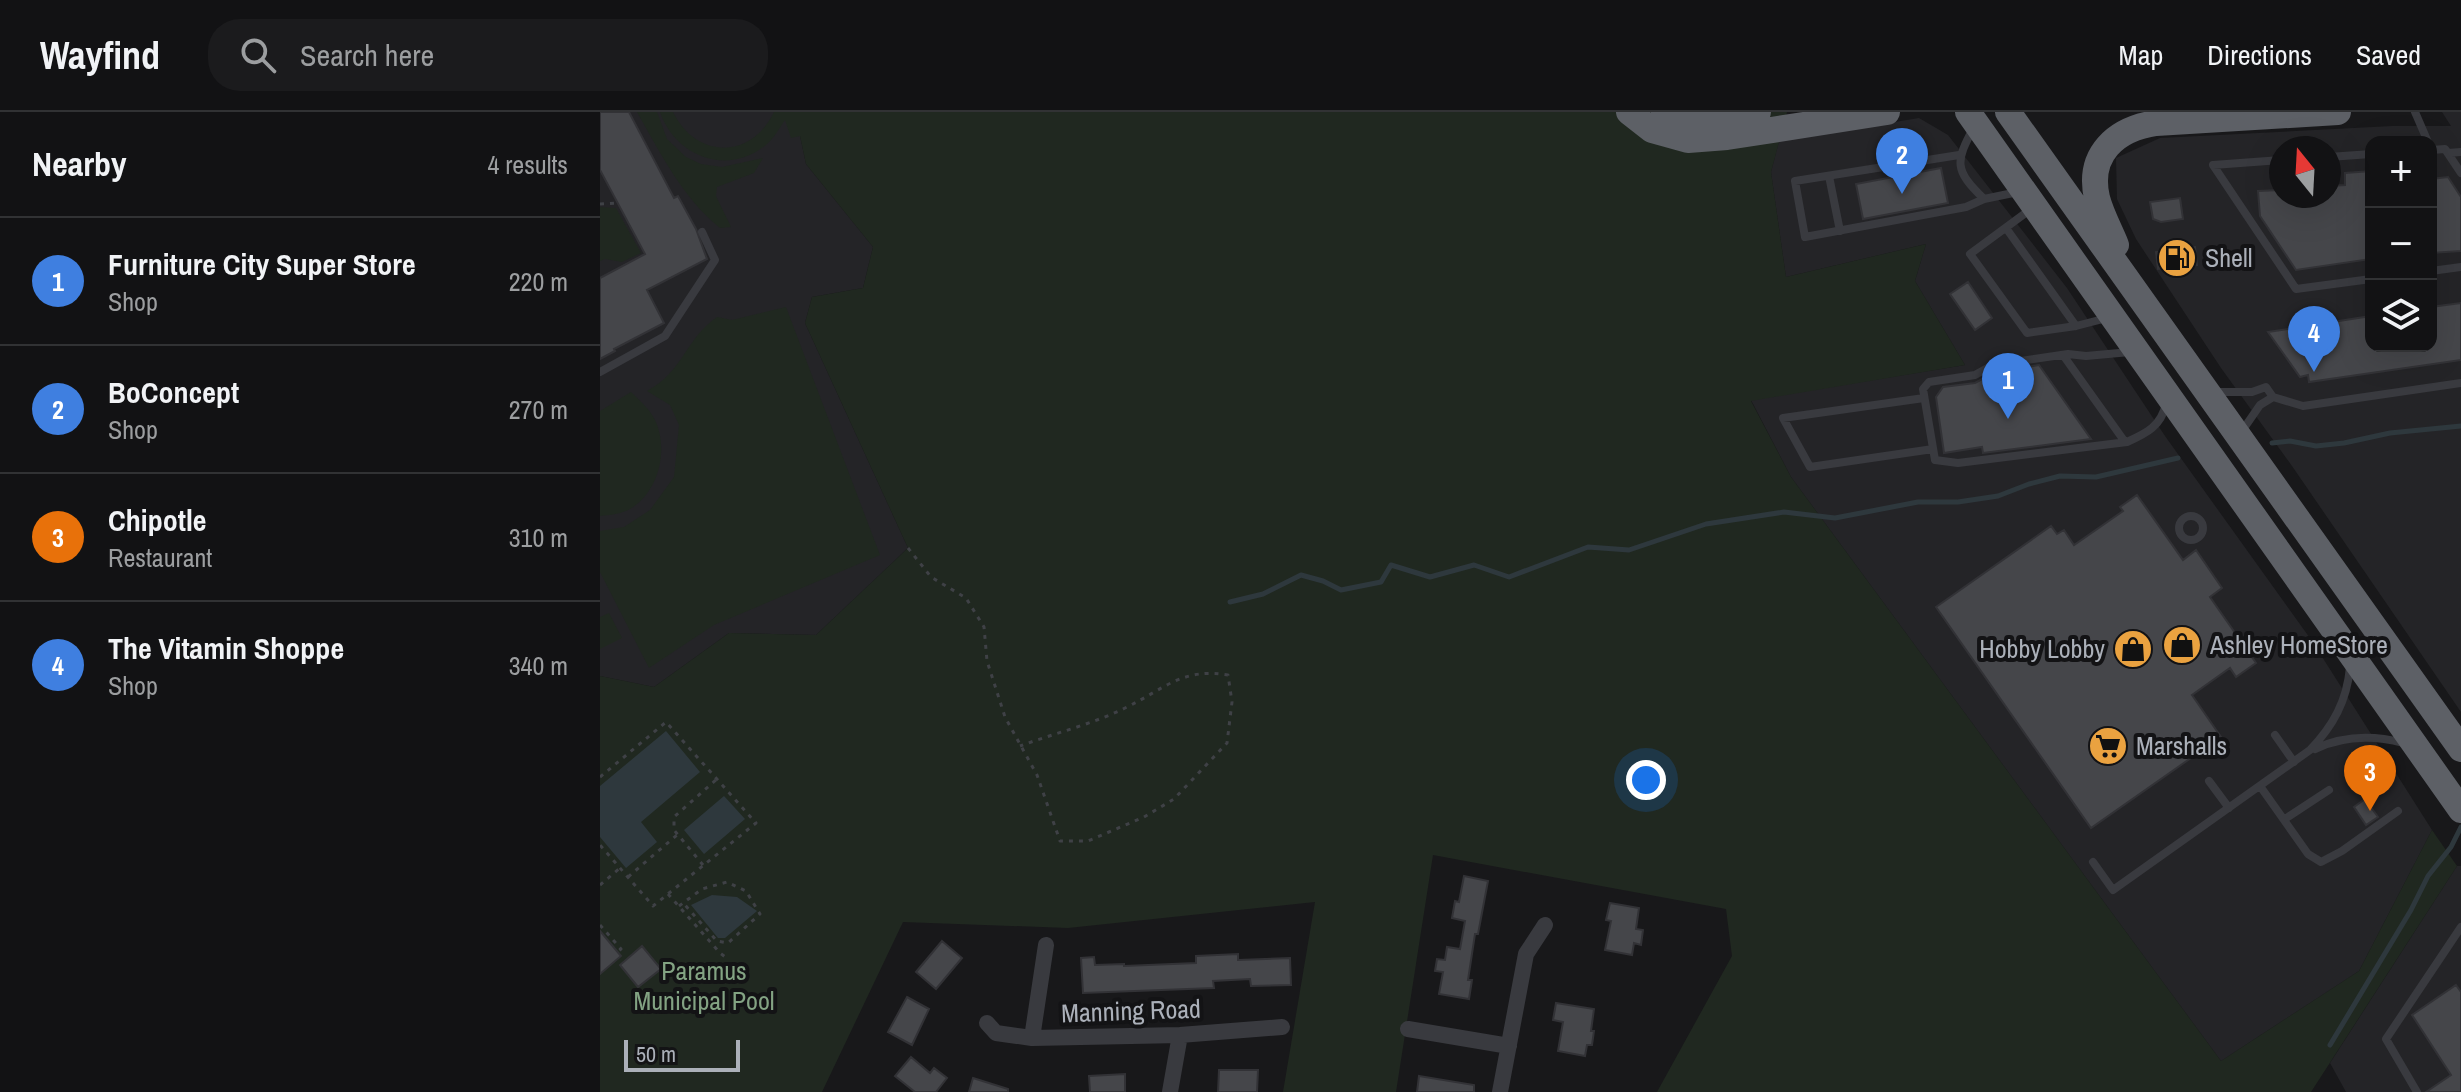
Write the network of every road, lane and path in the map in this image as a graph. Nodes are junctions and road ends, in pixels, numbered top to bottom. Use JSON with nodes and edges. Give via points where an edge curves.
{"nodes":[{"id":1,"x":1629,"y":112,"type":"edge"},
{"id":2,"x":1664,"y":112,"type":"edge"},
{"id":3,"x":1887,"y":112,"type":"edge"},
{"id":4,"x":2008,"y":112,"type":"edge"},
{"id":5,"x":2338,"y":112,"type":"edge"},
{"id":6,"x":2415,"y":112,"type":"edge"},
{"id":7,"x":1971,"y":116,"type":"edge"},
{"id":8,"x":1761,"y":122,"type":"edge"},
{"id":9,"x":2425,"y":136,"type":"edge"},
{"id":10,"x":2437,"y":149,"type":"edge"},
{"id":11,"x":2461,"y":152,"type":"edge"},
{"id":12,"x":2448,"y":153,"type":"junction"},
{"id":13,"x":2365,"y":154,"type":"edge"},
{"id":14,"x":1959,"y":155,"type":"junction"},
{"id":15,"x":2341,"y":156,"type":"edge"},
{"id":16,"x":2269,"y":161,"type":"edge"},
{"id":17,"x":2461,"y":173,"type":"edge"},
{"id":18,"x":1829,"y":176,"type":"junction"},
{"id":19,"x":1984,"y":199,"type":"junction"},
{"id":20,"x":2029,"y":199,"type":"junction"},
{"id":21,"x":617,"y":203,"type":"dead end"},
{"id":22,"x":600,"y":204,"type":"edge"},
{"id":23,"x":2006,"y":228,"type":"junction"},
{"id":24,"x":1840,"y":231,"type":"junction"},
{"id":25,"x":702,"y":232,"type":"dead end"},
{"id":26,"x":2461,"y":267,"type":"edge"},
{"id":27,"x":2437,"y":270,"type":"edge"},
{"id":28,"x":2365,"y":280,"type":"edge"},
{"id":29,"x":2138,"y":296,"type":"junction"},
{"id":30,"x":2112,"y":316,"type":"junction"},
{"id":31,"x":2076,"y":326,"type":"junction"},
{"id":32,"x":2137,"y":352,"type":"junction"},
{"id":33,"x":2063,"y":355,"type":"junction"},
{"id":34,"x":600,"y":372,"type":"edge"},
{"id":35,"x":2461,"y":383,"type":"edge"},
{"id":36,"x":2209,"y":392,"type":"junction"},
{"id":37,"x":2167,"y":395,"type":"junction"},
{"id":38,"x":2273,"y":397,"type":"junction"},
{"id":39,"x":1924,"y":398,"type":"junction"},
{"id":40,"x":2239,"y":435,"type":"junction"},
{"id":41,"x":2125,"y":442,"type":"junction"},
{"id":42,"x":1933,"y":449,"type":"junction"},
{"id":43,"x":908,"y":548,"type":"dead end"},
{"id":44,"x":2346,"y":649,"type":"junction"},
{"id":45,"x":2275,"y":735,"type":"dead end"},
{"id":46,"x":1020,"y":746,"type":"junction"},
{"id":47,"x":2418,"y":746,"type":"junction"},
{"id":48,"x":2461,"y":749,"type":"edge"},
{"id":49,"x":2304,"y":755,"type":"junction"},
{"id":50,"x":2294,"y":762,"type":"junction"},
{"id":51,"x":600,"y":777,"type":"edge"},
{"id":52,"x":717,"y":779,"type":"junction"},
{"id":53,"x":2209,"y":781,"type":"dead end"},
{"id":54,"x":2260,"y":786,"type":"junction"},
{"id":55,"x":2329,"y":790,"type":"dead end"},
{"id":56,"x":2459,"y":807,"type":"edge"},
{"id":57,"x":2229,"y":808,"type":"junction"},
{"id":58,"x":2398,"y":811,"type":"dead end"},
{"id":59,"x":2285,"y":819,"type":"junction"},
{"id":60,"x":678,"y":834,"type":"junction"},
{"id":61,"x":600,"y":845,"type":"edge"},
{"id":62,"x":2093,"y":862,"type":"dead end"},
{"id":63,"x":703,"y":865,"type":"junction"},
{"id":64,"x":620,"y":868,"type":"junction"},
{"id":65,"x":628,"y":877,"type":"junction"},
{"id":66,"x":600,"y":885,"type":"edge"},
{"id":67,"x":668,"y":894,"type":"junction"},
{"id":68,"x":684,"y":904,"type":"junction"},
{"id":69,"x":679,"y":906,"type":"junction"},
{"id":70,"x":600,"y":925,"type":"edge"},
{"id":71,"x":1545,"y":925,"type":"dead end"},
{"id":72,"x":2461,"y":928,"type":"edge"},
{"id":73,"x":1046,"y":945,"type":"dead end"},
{"id":74,"x":617,"y":952,"type":"dead end"},
{"id":75,"x":728,"y":959,"type":"dead end"},
{"id":76,"x":987,"y":1023,"type":"dead end"},
{"id":77,"x":1282,"y":1027,"type":"dead end"},
{"id":78,"x":1408,"y":1029,"type":"dead end"},
{"id":79,"x":1180,"y":1035,"type":"junction"},
{"id":80,"x":1032,"y":1038,"type":"junction"},
{"id":81,"x":1509,"y":1046,"type":"junction"},
{"id":82,"x":1170,"y":1092,"type":"edge"},
{"id":83,"x":1500,"y":1092,"type":"edge"},
{"id":84,"x":2417,"y":1092,"type":"edge"}],
"edges":[{"from":1,"to":8,"type":"highway","via":[[1652,130],[1676,138],[1711,139]]},
{"from":2,"to":8,"type":"highway","via":[[1683,119]]},
{"from":3,"to":8,"type":"highway"},
{"from":4,"to":29,"type":"highway"},
{"from":5,"to":29,"type":"highway","via":[[2156,123],[2118,135],[2100,159],[2095,187]]},
{"from":6,"to":9,"type":"lane"},
{"from":7,"to":14,"type":"lane"},
{"from":7,"to":20,"type":"highway"},
{"from":10,"to":12,"type":"lane"},
{"from":11,"to":12,"type":"lane"},
{"from":12,"to":17,"type":"lane"},
{"from":13,"to":15,"type":"lane"},
{"from":14,"to":18,"type":"lane"},
{"from":14,"to":19,"type":"lane","via":[[1961,170]]},
{"from":16,"to":28,"type":"lane","via":[[2213,165],[2296,289]]},
{"from":18,"to":24,"type":"lane"},
{"from":18,"to":24,"type":"lane","via":[[1795,181],[1805,237]]},
{"from":19,"to":20,"type":"lane"},
{"from":19,"to":24,"type":"lane"},
{"from":20,"to":23,"type":"lane"},
{"from":20,"to":30,"type":"highway"},
{"from":21,"to":22,"type":"path"},
{"from":23,"to":31,"type":"lane"},
{"from":23,"to":31,"type":"lane","via":[[1970,254],[2027,333]]},
{"from":25,"to":34,"type":"lane","via":[[715,260],[665,336]]},
{"from":26,"to":27,"type":"lane"},
{"from":29,"to":36,"type":"highway"},
{"from":30,"to":31,"type":"lane"},
{"from":30,"to":32,"type":"highway"},
{"from":32,"to":33,"type":"lane"},
{"from":32,"to":37,"type":"highway"},
{"from":33,"to":39,"type":"lane","via":[[1993,365],[1975,375],[1929,382]]},
{"from":33,"to":41,"type":"lane"},
{"from":35,"to":38,"type":"lane","via":[[2303,406]]},
{"from":36,"to":38,"type":"lane","via":[[2266,387]]},
{"from":36,"to":40,"type":"highway"},
{"from":37,"to":41,"type":"lane","via":[[2160,421]]},
{"from":37,"to":44,"type":"highway"},
{"from":38,"to":40,"type":"lane","via":[[2260,405]]},
{"from":39,"to":42,"type":"lane"},
{"from":39,"to":42,"type":"lane","via":[[1783,418],[1810,467]]},
{"from":40,"to":48,"type":"highway"},
{"from":41,"to":42,"type":"lane","via":[[1958,463],[1935,460]]},
{"from":43,"to":46,"type":"path","via":[[931,577],[966,598],[984,627],[987,661]]},
{"from":44,"to":47,"type":"highway"},
{"from":44,"to":49,"type":"lane","via":[[2350,666],[2344,702]]},
{"from":45,"to":50,"type":"lane"},
{"from":46,"to":46,"type":"path","via":[[1037,775],[1060,841],[1088,841],[1174,799],[1227,743],[1232,702],[1228,675],[1213,672],[1175,679],[1125,709]]},
{"from":47,"to":49,"type":"lane","via":[[2353,738]]},
{"from":47,"to":56,"type":"highway"},
{"from":49,"to":50,"type":"lane"},
{"from":50,"to":54,"type":"lane"},
{"from":51,"to":52,"type":"path","via":[[666,722]]},
{"from":52,"to":60,"type":"path","via":[[674,817]]},
{"from":52,"to":63,"type":"path","via":[[756,823]]},
{"from":53,"to":57,"type":"lane"},
{"from":54,"to":57,"type":"lane"},
{"from":54,"to":59,"type":"lane"},
{"from":55,"to":59,"type":"lane"},
{"from":57,"to":62,"type":"lane","via":[[2113,890]]},
{"from":58,"to":59,"type":"lane","via":[[2321,862],[2308,854]]},
{"from":60,"to":63,"type":"path"},
{"from":60,"to":65,"type":"path"},
{"from":61,"to":64,"type":"path"},
{"from":63,"to":67,"type":"path"},
{"from":64,"to":65,"type":"path"},
{"from":64,"to":66,"type":"path"},
{"from":65,"to":67,"type":"path","via":[[653,906]]},
{"from":67,"to":69,"type":"path"},
{"from":68,"to":68,"type":"path","via":[[702,889],[727,882],[746,891],[760,914],[728,943],[717,941]]},
{"from":68,"to":69,"type":"path"},
{"from":69,"to":75,"type":"path"},
{"from":70,"to":74,"type":"path","via":[[621,949]]},
{"from":71,"to":81,"type":"street","via":[[1526,954]]},
{"from":72,"to":84,"type":"lane","via":[[2386,1039]]},
{"from":73,"to":80,"type":"street"},
{"from":76,"to":80,"type":"street","name":"Manning Road","via":[[996,1033]]},
{"from":77,"to":79,"type":"street","name":"Manning Road"},
{"from":78,"to":81,"type":"street"},
{"from":79,"to":80,"type":"street","name":"Manning Road"},
{"from":79,"to":82,"type":"street"},
{"from":81,"to":83,"type":"street"}]}
